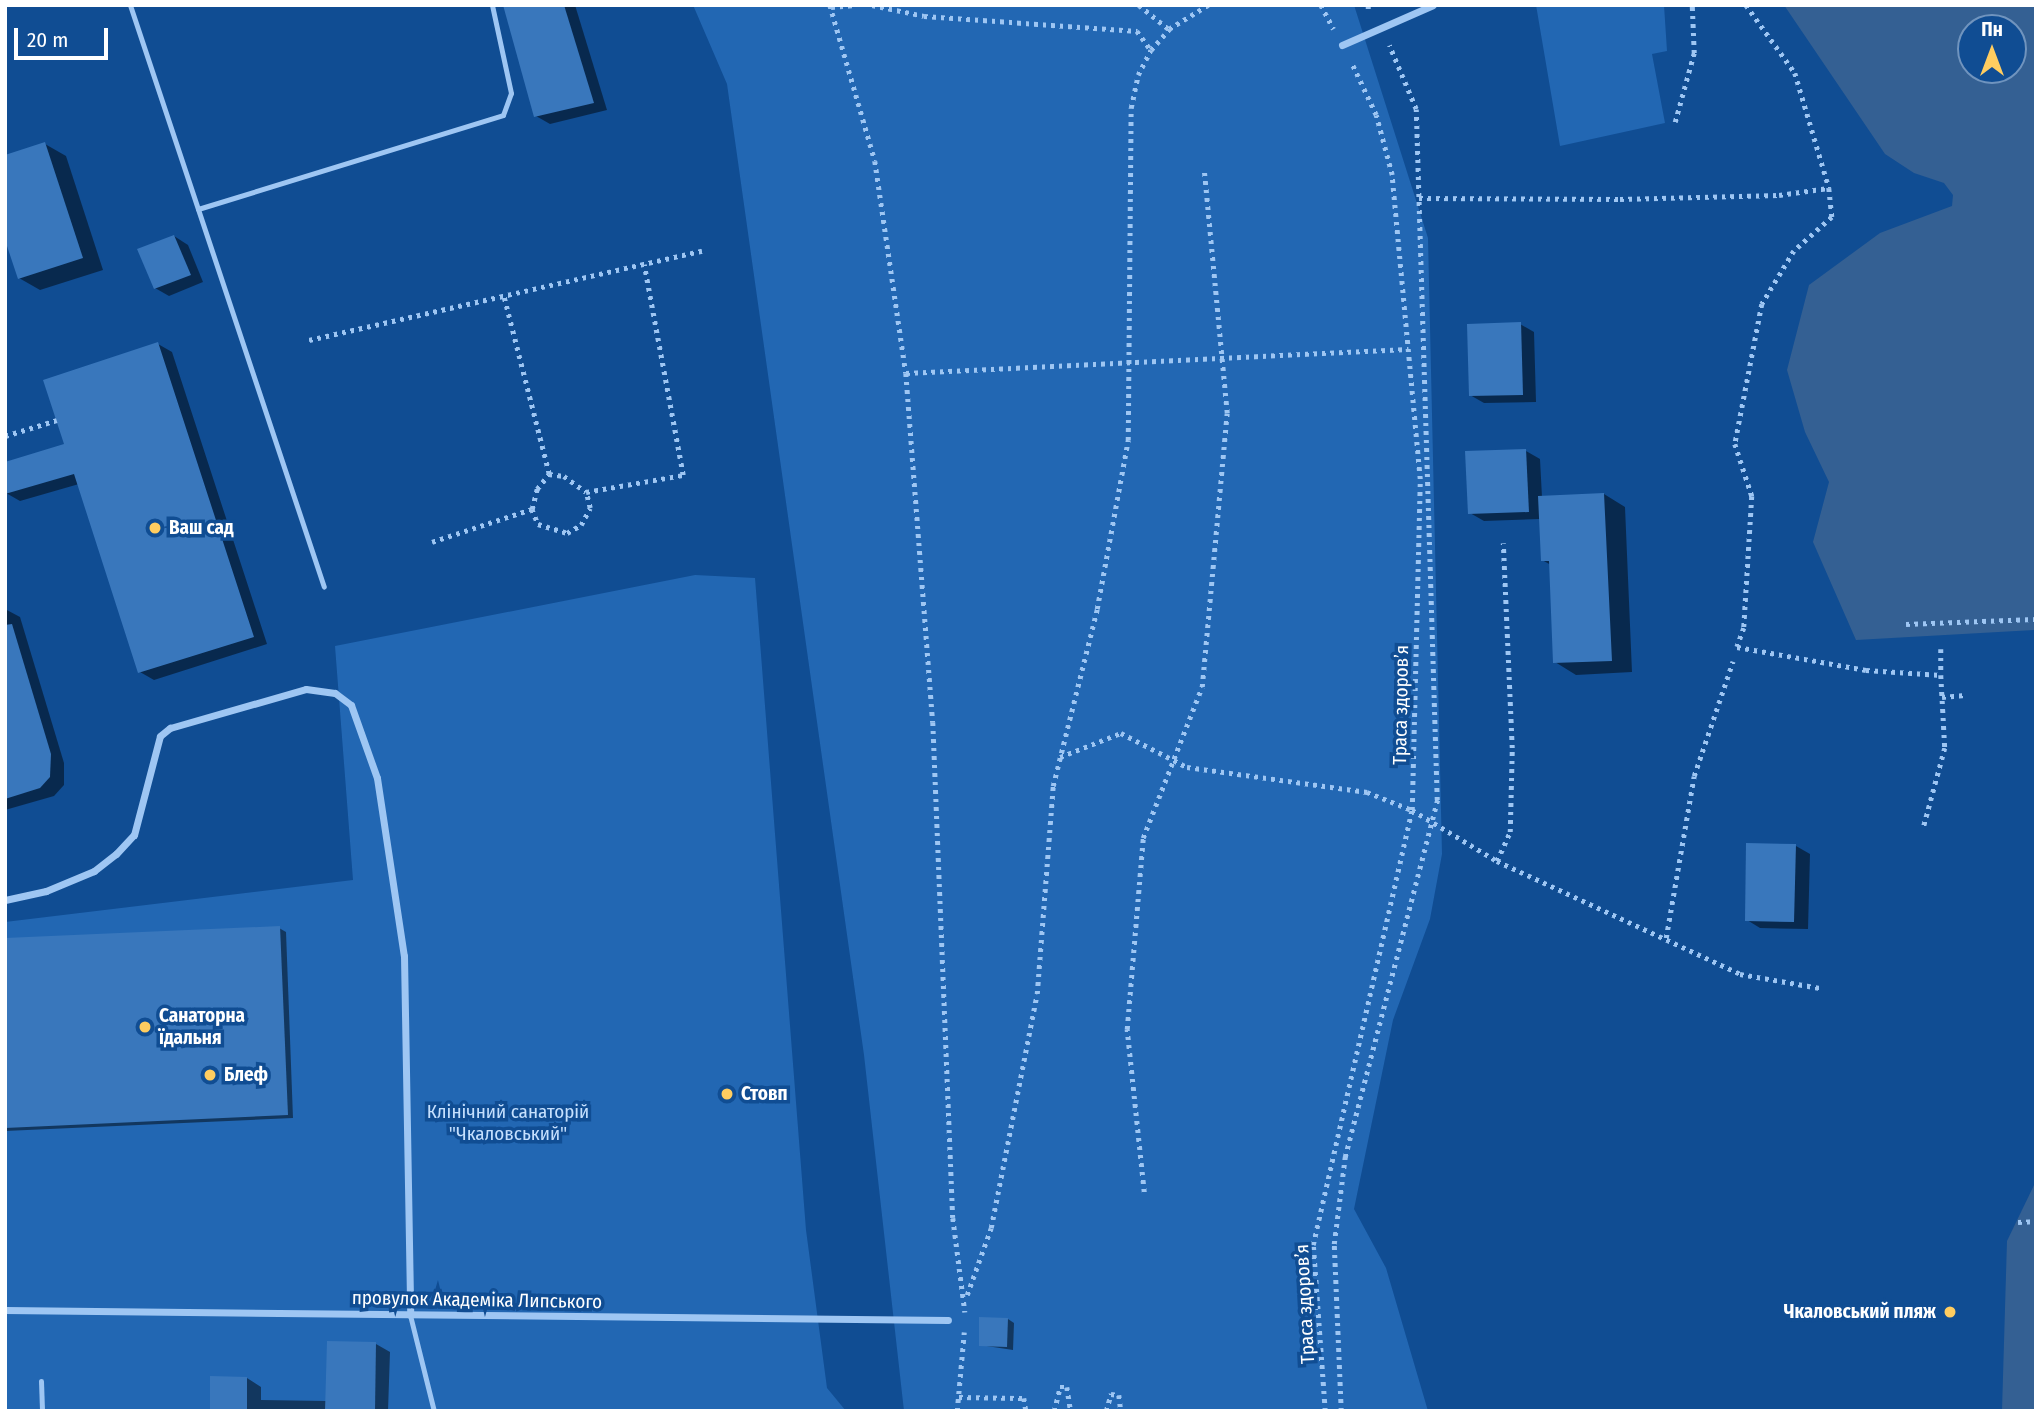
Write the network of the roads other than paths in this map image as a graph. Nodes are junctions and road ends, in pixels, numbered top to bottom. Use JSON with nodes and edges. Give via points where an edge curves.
{"nodes":[{"id":1,"x":130,"y":5,"type":"edge"},
{"id":2,"x":492,"y":5,"type":"edge"},
{"id":3,"x":1433,"y":5,"type":"edge"},
{"id":4,"x":1342,"y":45,"type":"road end"},
{"id":5,"x":198,"y":209,"type":"junction"},
{"id":6,"x":324,"y":587,"type":"dead end"},
{"id":7,"x":5,"y":900,"type":"edge"},
{"id":8,"x":5,"y":1310,"type":"edge"},
{"id":9,"x":410,"y":1315,"type":"junction"},
{"id":10,"x":948,"y":1320,"type":"road end"},
{"id":11,"x":41,"y":1381,"type":"dead end"},
{"id":12,"x":42,"y":1411,"type":"edge"},
{"id":13,"x":434,"y":1411,"type":"edge"}],
"edges":[{"from":1,"to":5,"type":"lane"},
{"from":2,"to":5,"type":"lane","via":[[511,93],[503,115]]},
{"from":3,"to":4,"type":"street"},
{"from":5,"to":6,"type":"lane"},
{"from":7,"to":9,"type":"street","via":[[46,891],[94,871],[116,855],[134,835],[160,736],[170,728],[306,689],[335,693],[351,705],[377,778],[404,956]]},
{"from":8,"to":9,"type":"street","name":"провулок Академіка Липського"},
{"from":9,"to":10,"type":"street","name":"провулок Академіка Липського"},
{"from":9,"to":13,"type":"lane"},
{"from":11,"to":12,"type":"lane"}]}
